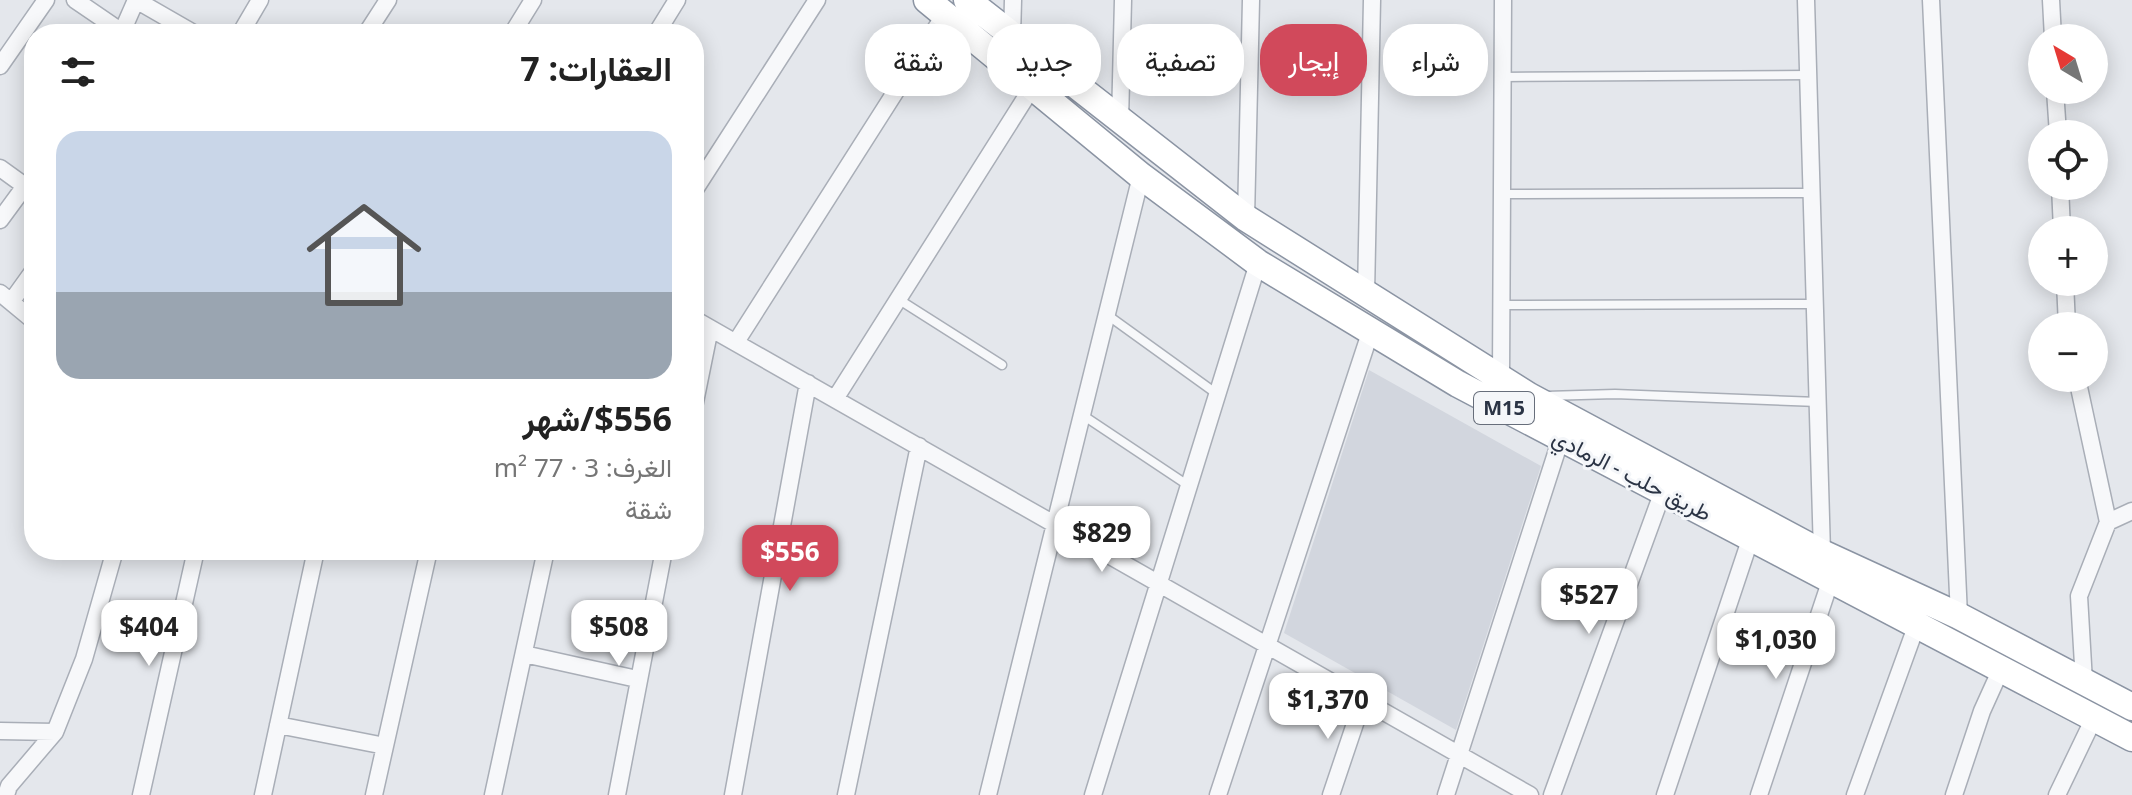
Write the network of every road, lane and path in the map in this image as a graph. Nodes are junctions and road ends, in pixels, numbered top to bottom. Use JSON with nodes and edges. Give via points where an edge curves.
{"nodes":[{"id":1,"x":46,"y":0,"type":"edge"},
{"id":2,"x":75,"y":0,"type":"edge"},
{"id":3,"x":136,"y":0,"type":"edge"},
{"id":4,"x":260,"y":0,"type":"edge"},
{"id":5,"x":388,"y":0,"type":"edge"},
{"id":6,"x":533,"y":0,"type":"edge"},
{"id":7,"x":677,"y":0,"type":"edge"},
{"id":8,"x":817,"y":0,"type":"edge"},
{"id":9,"x":1013,"y":0,"type":"edge"},
{"id":10,"x":1123,"y":0,"type":"edge"},
{"id":11,"x":1251,"y":0,"type":"edge"},
{"id":12,"x":1372,"y":0,"type":"edge"},
{"id":13,"x":1503,"y":0,"type":"edge"},
{"id":14,"x":1806,"y":0,"type":"edge"},
{"id":15,"x":1931,"y":0,"type":"edge"},
{"id":16,"x":2051,"y":0,"type":"edge"},
{"id":17,"x":946,"y":5,"type":"edge"},
{"id":18,"x":29,"y":24,"type":"edge"},
{"id":19,"x":110,"y":24,"type":"edge"},
{"id":20,"x":126,"y":24,"type":"edge"},
{"id":21,"x":178,"y":24,"type":"edge"},
{"id":22,"x":246,"y":24,"type":"edge"},
{"id":23,"x":372,"y":24,"type":"edge"},
{"id":24,"x":518,"y":24,"type":"edge"},
{"id":25,"x":662,"y":24,"type":"edge"},
{"id":26,"x":1012,"y":24,"type":"edge"},
{"id":27,"x":2052,"y":24,"type":"edge"},
{"id":28,"x":987,"y":25,"type":"edge"},
{"id":29,"x":24,"y":32,"type":"edge"},
{"id":30,"x":987,"y":43,"type":"edge"},
{"id":31,"x":0,"y":66,"type":"edge"},
{"id":32,"x":1808,"y":75,"type":"junction"},
{"id":33,"x":1503,"y":77,"type":"junction"},
{"id":34,"x":1027,"y":96,"type":"edge"},
{"id":35,"x":1045,"y":96,"type":"edge"},
{"id":36,"x":1088,"y":96,"type":"edge"},
{"id":37,"x":1120,"y":121,"type":"junction"},
{"id":38,"x":0,"y":168,"type":"edge"},
{"id":39,"x":704,"y":175,"type":"edge"},
{"id":40,"x":1141,"y":176,"type":"junction"},
{"id":41,"x":24,"y":178,"type":"edge"},
{"id":42,"x":24,"y":187,"type":"edge"},
{"id":43,"x":1812,"y":193,"type":"junction"},
{"id":44,"x":1502,"y":194,"type":"junction"},
{"id":45,"x":1246,"y":218,"type":"junction"},
{"id":46,"x":0,"y":220,"type":"edge"},
{"id":47,"x":1258,"y":263,"type":"junction"},
{"id":48,"x":24,"y":280,"type":"edge"},
{"id":49,"x":1366,"y":294,"type":"junction"},
{"id":50,"x":5,"y":298,"type":"edge"},
{"id":51,"x":898,"y":299,"type":"junction"},
{"id":52,"x":1815,"y":304,"type":"junction"},
{"id":53,"x":1501,"y":305,"type":"junction"},
{"id":54,"x":24,"y":313,"type":"edge"},
{"id":55,"x":1106,"y":314,"type":"junction"},
{"id":56,"x":704,"y":325,"type":"edge"},
{"id":57,"x":710,"y":328,"type":"junction"},
{"id":58,"x":1371,"y":330,"type":"junction"},
{"id":59,"x":736,"y":342,"type":"junction"},
{"id":60,"x":704,"y":358,"type":"edge"},
{"id":61,"x":1002,"y":365,"type":"dead end"},
{"id":62,"x":1501,"y":376,"type":"junction"},
{"id":63,"x":808,"y":383,"type":"junction"},
{"id":64,"x":2080,"y":392,"type":"edge"},
{"id":65,"x":1217,"y":394,"type":"junction"},
{"id":66,"x":1529,"y":396,"type":"junction"},
{"id":67,"x":835,"y":399,"type":"junction"},
{"id":68,"x":1818,"y":402,"type":"junction"},
{"id":69,"x":1080,"y":414,"type":"junction"},
{"id":70,"x":1561,"y":438,"type":"junction"},
{"id":71,"x":919,"y":446,"type":"junction"},
{"id":72,"x":1189,"y":486,"type":"junction"},
{"id":73,"x":1663,"y":491,"type":"junction"},
{"id":74,"x":2132,"y":511,"type":"edge"},
{"id":75,"x":2108,"y":522,"type":"junction"},
{"id":76,"x":1054,"y":524,"type":"junction"},
{"id":77,"x":1751,"y":537,"type":"junction"},
{"id":78,"x":1822,"y":553,"type":"junction"},
{"id":79,"x":112,"y":560,"type":"edge"},
{"id":80,"x":194,"y":560,"type":"edge"},
{"id":81,"x":314,"y":560,"type":"edge"},
{"id":82,"x":427,"y":560,"type":"edge"},
{"id":83,"x":544,"y":560,"type":"edge"},
{"id":84,"x":662,"y":560,"type":"edge"},
{"id":85,"x":1831,"y":579,"type":"junction"},
{"id":86,"x":1160,"y":584,"type":"junction"},
{"id":87,"x":1959,"y":616,"type":"junction"},
{"id":88,"x":1917,"y":624,"type":"junction"},
{"id":89,"x":1268,"y":645,"type":"junction"},
{"id":90,"x":524,"y":654,"type":"junction"},
{"id":91,"x":2001,"y":669,"type":"junction"},
{"id":92,"x":637,"y":679,"type":"junction"},
{"id":93,"x":2084,"y":682,"type":"junction"},
{"id":94,"x":1363,"y":700,"type":"junction"},
{"id":95,"x":2132,"y":707,"type":"edge"},
{"id":96,"x":2094,"y":718,"type":"junction"},
{"id":97,"x":278,"y":725,"type":"junction"},
{"id":98,"x":0,"y":731,"type":"edge"},
{"id":99,"x":55,"y":732,"type":"junction"},
{"id":100,"x":2132,"y":738,"type":"edge"},
{"id":101,"x":385,"y":746,"type":"junction"},
{"id":102,"x":1460,"y":756,"type":"junction"},
{"id":103,"x":6,"y":795,"type":"edge"},
{"id":104,"x":141,"y":795,"type":"edge"},
{"id":105,"x":263,"y":795,"type":"edge"},
{"id":106,"x":374,"y":795,"type":"edge"},
{"id":107,"x":493,"y":795,"type":"edge"},
{"id":108,"x":617,"y":795,"type":"edge"},
{"id":109,"x":733,"y":795,"type":"edge"},
{"id":110,"x":846,"y":795,"type":"edge"},
{"id":111,"x":988,"y":795,"type":"edge"},
{"id":112,"x":1093,"y":795,"type":"edge"},
{"id":113,"x":1218,"y":795,"type":"edge"},
{"id":114,"x":1331,"y":795,"type":"edge"},
{"id":115,"x":1446,"y":795,"type":"edge"},
{"id":116,"x":1530,"y":795,"type":"edge"},
{"id":117,"x":1552,"y":795,"type":"edge"},
{"id":118,"x":1665,"y":795,"type":"edge"},
{"id":119,"x":1759,"y":795,"type":"edge"},
{"id":120,"x":1855,"y":795,"type":"edge"},
{"id":121,"x":1954,"y":795,"type":"edge"},
{"id":122,"x":2057,"y":795,"type":"edge"}],
"edges":[{"from":1,"to":18,"type":"street"},
{"from":2,"to":19,"type":"street"},
{"from":3,"to":20,"type":"street"},
{"from":3,"to":21,"type":"street"},
{"from":4,"to":22,"type":"street"},
{"from":5,"to":23,"type":"street"},
{"from":6,"to":24,"type":"street"},
{"from":7,"to":25,"type":"street"},
{"from":8,"to":39,"type":"street"},
{"from":9,"to":26,"type":"street"},
{"from":10,"to":37,"type":"street"},
{"from":11,"to":45,"type":"street"},
{"from":12,"to":49,"type":"street"},
{"from":13,"to":33,"type":"street"},
{"from":14,"to":32,"type":"street"},
{"from":15,"to":87,"type":"street"},
{"from":16,"to":27,"type":"street"},
{"from":17,"to":28,"type":"highway","name":"طريق حلب - الرمادي","number":"M15"},
{"from":17,"to":30,"type":"highway","name":"طريق حلب - الرمادي","number":"M15"},
{"from":17,"to":59,"type":"street"},
{"from":29,"to":31,"type":"street"},
{"from":32,"to":33,"type":"lane"},
{"from":32,"to":43,"type":"street"},
{"from":33,"to":44,"type":"street"},
{"from":34,"to":51,"type":"street"},
{"from":35,"to":40,"type":"highway","name":"طريق حلب - الرمادي","number":"M15"},
{"from":36,"to":37,"type":"highway","name":"طريق حلب - الرمادي","number":"M15"},
{"from":37,"to":45,"type":"highway","name":"طريق حلب - الرمادي","number":"M15"},
{"from":38,"to":41,"type":"street"},
{"from":40,"to":47,"type":"highway","name":"طريق حلب - الرمادي","number":"M15"},
{"from":40,"to":55,"type":"street"},
{"from":42,"to":46,"type":"street"},
{"from":43,"to":44,"type":"lane"},
{"from":43,"to":52,"type":"street"},
{"from":44,"to":53,"type":"street"},
{"from":45,"to":49,"type":"highway","name":"طريق حلب - الرمادي","number":"M15"},
{"from":47,"to":58,"type":"highway","name":"طريق حلب - الرمادي","number":"M15"},
{"from":47,"to":65,"type":"street"},
{"from":48,"to":50,"type":"street"},
{"from":49,"to":62,"type":"highway","name":"طريق حلب - الرمادي","number":"M15"},
{"from":50,"to":54,"type":"street"},
{"from":51,"to":61,"type":"lane"},
{"from":51,"to":67,"type":"street"},
{"from":52,"to":53,"type":"lane"},
{"from":52,"to":68,"type":"street"},
{"from":53,"to":62,"type":"street"},
{"from":55,"to":65,"type":"lane"},
{"from":55,"to":69,"type":"street"},
{"from":56,"to":57,"type":"street"},
{"from":57,"to":59,"type":"street"},
{"from":57,"to":60,"type":"street"},
{"from":58,"to":70,"type":"highway","name":"طريق حلب - الرمادي","number":"M15"},
{"from":58,"to":89,"type":"street"},
{"from":59,"to":63,"type":"street"},
{"from":62,"to":66,"type":"highway","name":"طريق حلب - الرمادي","number":"M15"},
{"from":63,"to":67,"type":"street"},
{"from":63,"to":109,"type":"street"},
{"from":64,"to":75,"type":"street"},
{"from":65,"to":72,"type":"street"},
{"from":66,"to":68,"type":"lane"},
{"from":66,"to":78,"type":"highway","name":"طريق حلب - الرمادي","number":"M15"},
{"from":67,"to":71,"type":"street"},
{"from":68,"to":78,"type":"street"},
{"from":69,"to":72,"type":"lane"},
{"from":69,"to":76,"type":"street"},
{"from":70,"to":73,"type":"highway","name":"طريق حلب - الرمادي","number":"M15"},
{"from":70,"to":102,"type":"street"},
{"from":71,"to":76,"type":"street"},
{"from":71,"to":110,"type":"street"},
{"from":72,"to":86,"type":"street"},
{"from":73,"to":77,"type":"highway","name":"طريق حلب - الرمادي","number":"M15"},
{"from":73,"to":117,"type":"street"},
{"from":74,"to":75,"type":"street"},
{"from":75,"to":93,"type":"street","via":[[2079,596]]},
{"from":76,"to":86,"type":"street"},
{"from":76,"to":111,"type":"street"},
{"from":77,"to":85,"type":"highway","name":"طريق حلب - الرمادي","number":"M15"},
{"from":77,"to":118,"type":"street"},
{"from":78,"to":87,"type":"highway","name":"طريق حلب - الرمادي","number":"M15"},
{"from":79,"to":99,"type":"street","via":[[84,659]]},
{"from":80,"to":104,"type":"street"},
{"from":81,"to":97,"type":"street"},
{"from":82,"to":101,"type":"street"},
{"from":83,"to":90,"type":"street"},
{"from":84,"to":92,"type":"street"},
{"from":85,"to":88,"type":"highway","name":"طريق حلب - الرمادي","number":"M15"},
{"from":85,"to":119,"type":"street"},
{"from":86,"to":89,"type":"street"},
{"from":86,"to":112,"type":"street"},
{"from":87,"to":93,"type":"highway","name":"طريق حلب - الرمادي","number":"M15"},
{"from":88,"to":91,"type":"highway","name":"طريق حلب - الرمادي","number":"M15"},
{"from":88,"to":120,"type":"street"},
{"from":89,"to":94,"type":"street"},
{"from":89,"to":113,"type":"street"},
{"from":90,"to":92,"type":"street"},
{"from":90,"to":107,"type":"street"},
{"from":91,"to":96,"type":"highway","name":"طريق حلب - الرمادي","number":"M15"},
{"from":91,"to":121,"type":"street"},
{"from":92,"to":108,"type":"street"},
{"from":93,"to":95,"type":"highway","name":"طريق حلب - الرمادي","number":"M15"},
{"from":94,"to":102,"type":"street"},
{"from":94,"to":114,"type":"street"},
{"from":96,"to":100,"type":"highway","name":"طريق حلب - الرمادي","number":"M15"},
{"from":96,"to":122,"type":"street"},
{"from":97,"to":101,"type":"street"},
{"from":97,"to":105,"type":"street"},
{"from":98,"to":99,"type":"street"},
{"from":99,"to":103,"type":"street"},
{"from":101,"to":106,"type":"street"},
{"from":102,"to":115,"type":"street"},
{"from":102,"to":116,"type":"street"}]}
